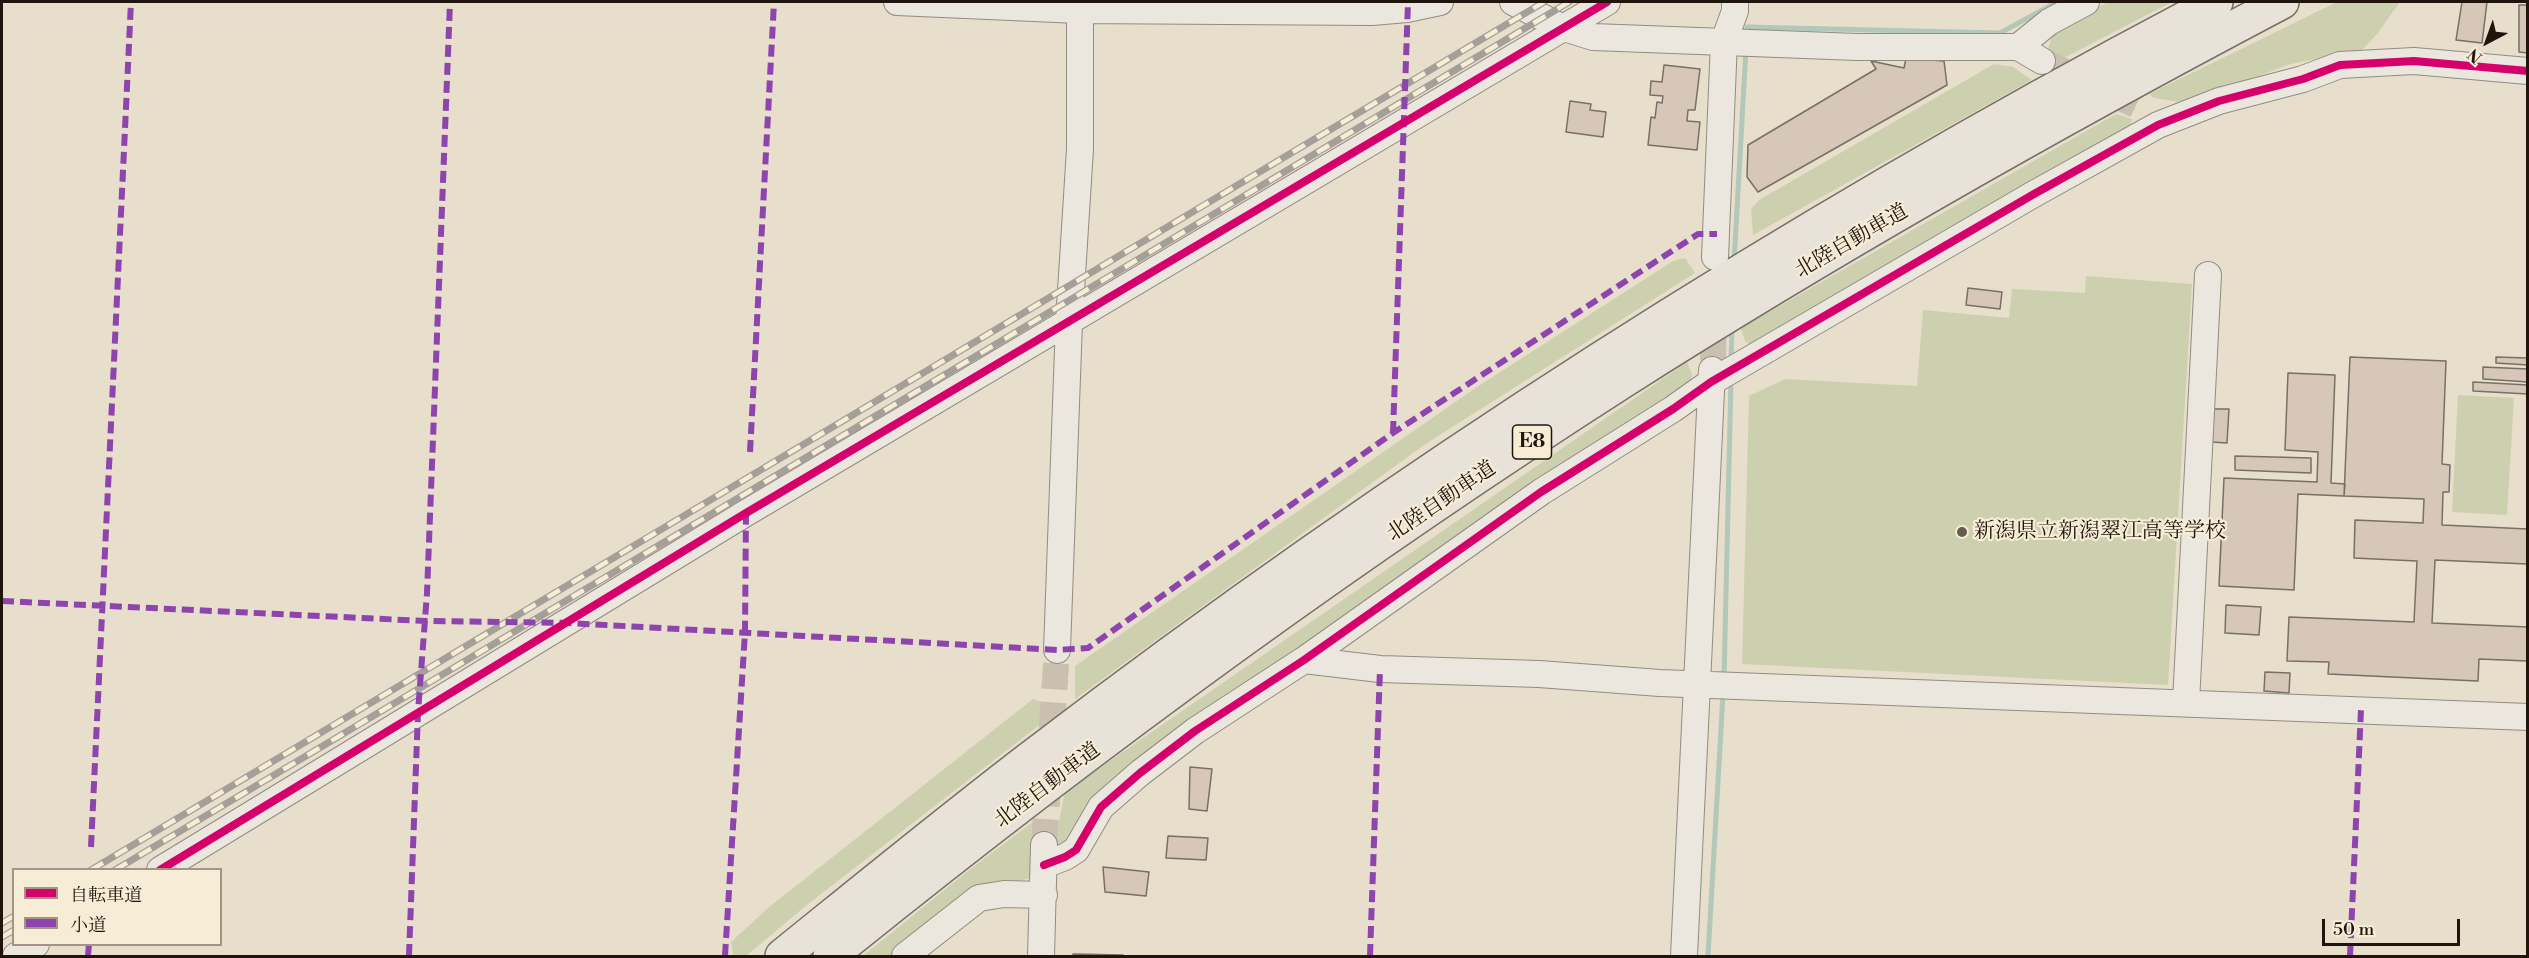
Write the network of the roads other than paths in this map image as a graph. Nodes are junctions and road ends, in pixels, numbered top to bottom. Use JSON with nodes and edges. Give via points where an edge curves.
{"nodes":[{"id":1,"x":897,"y":2,"type":"edge"},
{"id":2,"x":1440,"y":2,"type":"edge"},
{"id":3,"x":1514,"y":2,"type":"edge"},
{"id":4,"x":1607,"y":2,"type":"edge"},
{"id":5,"x":1735,"y":2,"type":"edge"},
{"id":6,"x":2086,"y":2,"type":"edge"},
{"id":7,"x":2216,"y":2,"type":"edge"},
{"id":8,"x":2282,"y":2,"type":"edge"},
{"id":9,"x":1080,"y":5,"type":"edge"},
{"id":10,"x":1561,"y":27,"type":"junction"},
{"id":11,"x":1724,"y":41,"type":"junction"},
{"id":12,"x":2018,"y":47,"type":"junction"},
{"id":13,"x":2042,"y":61,"type":"tunnel mouth"},
{"id":14,"x":2528,"y":71,"type":"edge"},
{"id":15,"x":1716,"y":256,"type":"dead end"},
{"id":16,"x":2208,"y":275,"type":"dead end"},
{"id":17,"x":1069,"y":322,"type":"junction"},
{"id":18,"x":1712,"y":371,"type":"junction"},
{"id":19,"x":1057,"y":650,"type":"tunnel mouth"},
{"id":20,"x":1304,"y":660,"type":"junction"},
{"id":21,"x":1695,"y":684,"type":"junction"},
{"id":22,"x":2186,"y":702,"type":"junction"},
{"id":23,"x":2528,"y":717,"type":"edge"},
{"id":24,"x":163,"y":868,"type":"edge"},
{"id":25,"x":1044,"y":895,"type":"junction"},
{"id":26,"x":34,"y":946,"type":"edge"},
{"id":27,"x":16,"y":957,"type":"edge"},
{"id":28,"x":782,"y":957,"type":"edge"},
{"id":29,"x":830,"y":957,"type":"edge"},
{"id":30,"x":905,"y":957,"type":"edge"},
{"id":31,"x":1041,"y":957,"type":"edge"},
{"id":32,"x":1684,"y":957,"type":"edge"}],
"edges":[{"from":1,"to":9,"type":"street"},
{"from":2,"to":9,"type":"street","via":[[1372,12]]},
{"from":3,"to":10,"type":"street"},
{"from":4,"to":10,"type":"street"},
{"from":5,"to":11,"type":"street"},
{"from":6,"to":12,"type":"street","via":[[2049,22]]},
{"from":7,"to":28,"type":"highway","name":"北陸自動車道","number":"E8","via":[[1883,186],[1617,348],[1466,447],[1323,544],[1069,729]]},
{"from":8,"to":29,"type":"highway","name":"北陸自動車道","number":"E8","via":[[2040,132],[1762,294],[1612,388],[1198,672]]},
{"from":9,"to":17,"type":"street","via":[[1080,149]]},
{"from":10,"to":11,"type":"street","via":[[1593,37]]},
{"from":10,"to":17,"type":"street"},
{"from":11,"to":12,"type":"street","via":[[1857,47]]},
{"from":11,"to":15,"type":"street"},
{"from":12,"to":13,"type":"street"},
{"from":14,"to":18,"type":"street","via":[[2414,62],[2340,64],[2303,79],[2152,118],[1892,276]]},
{"from":16,"to":22,"type":"street"},
{"from":17,"to":19,"type":"street"},
{"from":17,"to":24,"type":"street","via":[[746,513]]},
{"from":18,"to":20,"type":"street","via":[[1673,409],[1541,492]]},
{"from":18,"to":21,"type":"street"},
{"from":20,"to":21,"type":"street","via":[[1380,669]]},
{"from":20,"to":25,"type":"street","via":[[1140,773],[1101,807],[1076,850],[1065,857],[1044,855]]},
{"from":21,"to":22,"type":"street"},
{"from":21,"to":32,"type":"street"},
{"from":22,"to":23,"type":"street"},
{"from":25,"to":30,"type":"street","via":[[979,898]]},
{"from":25,"to":31,"type":"street"},
{"from":26,"to":27,"type":"street"}]}
